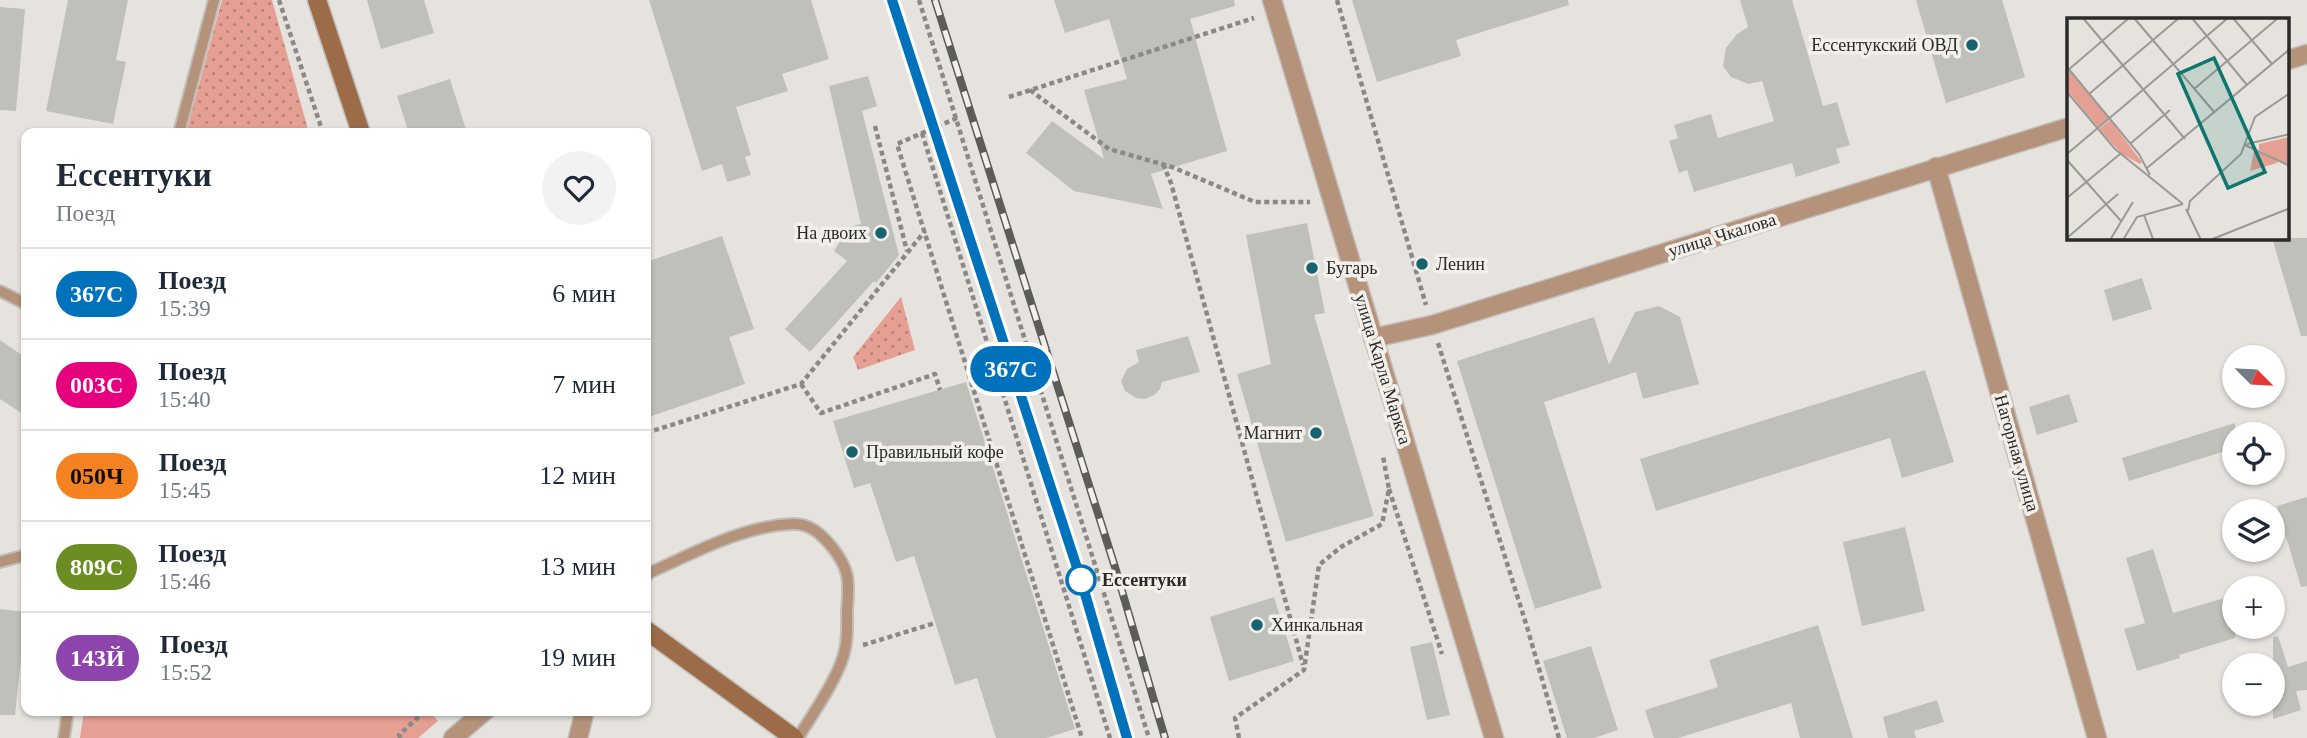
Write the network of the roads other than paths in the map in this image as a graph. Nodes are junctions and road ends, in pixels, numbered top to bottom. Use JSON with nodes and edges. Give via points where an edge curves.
{"nodes":[{"id":1,"x":214,"y":0,"type":"edge"},
{"id":2,"x":317,"y":0,"type":"edge"},
{"id":3,"x":1272,"y":0,"type":"edge"},
{"id":4,"x":2307,"y":54,"type":"edge"},
{"id":5,"x":2290,"y":59,"type":"edge"},
{"id":6,"x":180,"y":128,"type":"edge"},
{"id":7,"x":359,"y":128,"type":"edge"},
{"id":8,"x":2067,"y":128,"type":"edge"},
{"id":9,"x":1936,"y":167,"type":"junction"},
{"id":10,"x":0,"y":291,"type":"edge"},
{"id":11,"x":21,"y":302,"type":"edge"},
{"id":12,"x":1373,"y":338,"type":"junction"},
{"id":13,"x":21,"y":556,"type":"edge"},
{"id":14,"x":0,"y":562,"type":"edge"},
{"id":15,"x":651,"y":572,"type":"edge"},
{"id":16,"x":651,"y":634,"type":"edge"},
{"id":17,"x":67,"y":716,"type":"edge"},
{"id":18,"x":479,"y":716,"type":"edge"},
{"id":19,"x":584,"y":716,"type":"edge"},
{"id":20,"x":64,"y":738,"type":"edge"},
{"id":21,"x":453,"y":738,"type":"edge"},
{"id":22,"x":578,"y":738,"type":"edge"},
{"id":23,"x":796,"y":738,"type":"edge"},
{"id":24,"x":1494,"y":738,"type":"edge"},
{"id":25,"x":2097,"y":738,"type":"edge"}],
"edges":[{"from":1,"to":6,"type":"lane"},
{"from":2,"to":7,"type":"main road"},
{"from":3,"to":12,"type":"street","name":"улица Карла Маркса"},
{"from":4,"to":5,"type":"street"},
{"from":8,"to":9,"type":"street","name":"улица Чкалова"},
{"from":9,"to":12,"type":"street","name":"улица Чкалова","via":[[1432,325]]},
{"from":9,"to":25,"type":"street","name":"Нагорная улица"},
{"from":10,"to":11,"type":"lane"},
{"from":12,"to":24,"type":"street","name":"улица Карла Маркса"},
{"from":13,"to":14,"type":"lane"},
{"from":15,"to":23,"type":"lane","via":[[757,528],[795,523],[812,527],[825,538],[849,578],[845,650],[827,690]]},
{"from":16,"to":23,"type":"main road"},
{"from":17,"to":20,"type":"lane"},
{"from":18,"to":21,"type":"street"},
{"from":19,"to":22,"type":"street"}]}
